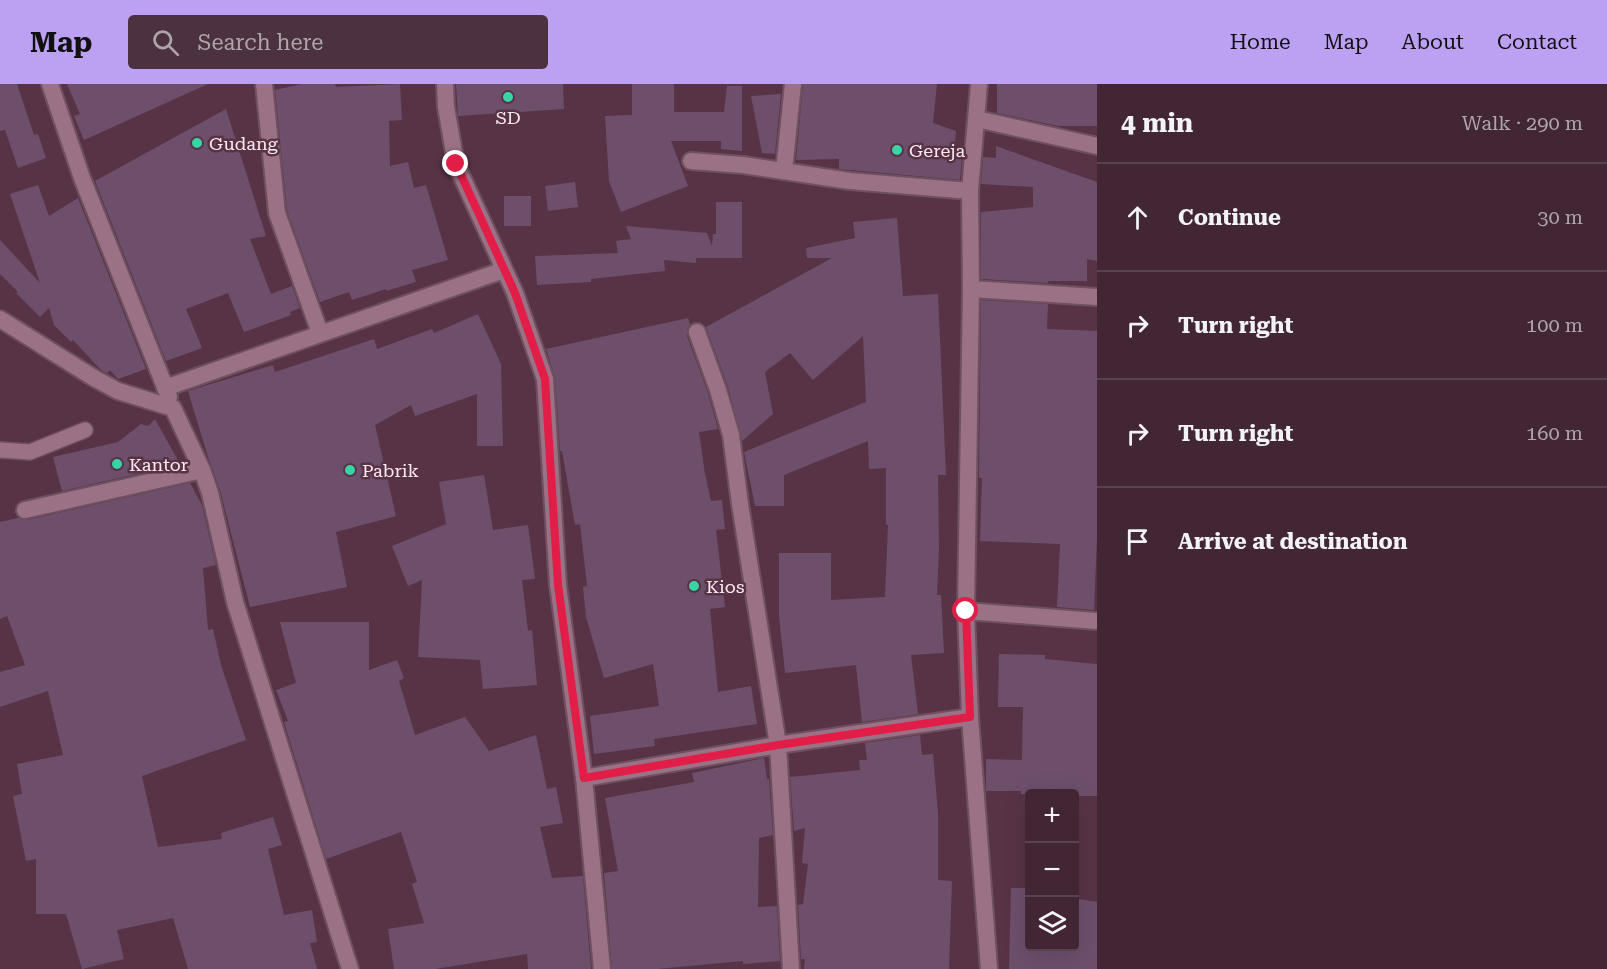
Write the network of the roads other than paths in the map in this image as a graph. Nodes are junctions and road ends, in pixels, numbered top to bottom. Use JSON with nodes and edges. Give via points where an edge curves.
{"nodes":[{"id":1,"x":50,"y":84,"type":"edge"},
{"id":2,"x":264,"y":84,"type":"edge"},
{"id":3,"x":445,"y":84,"type":"edge"},
{"id":4,"x":794,"y":84,"type":"edge"},
{"id":5,"x":980,"y":84,"type":"edge"},
{"id":6,"x":977,"y":119,"type":"junction"},
{"id":7,"x":1097,"y":146,"type":"edge"},
{"id":8,"x":691,"y":161,"type":"dead end"},
{"id":9,"x":784,"y":171,"type":"junction"},
{"id":10,"x":970,"y":191,"type":"junction"},
{"id":11,"x":504,"y":270,"type":"junction"},
{"id":12,"x":971,"y":290,"type":"junction"},
{"id":13,"x":1097,"y":297,"type":"edge"},
{"id":14,"x":1,"y":321,"type":"edge"},
{"id":15,"x":697,"y":332,"type":"dead end"},
{"id":16,"x":320,"y":333,"type":"junction"},
{"id":17,"x":165,"y":388,"type":"junction"},
{"id":18,"x":173,"y":408,"type":"junction"},
{"id":19,"x":85,"y":430,"type":"dead end"},
{"id":20,"x":0,"y":450,"type":"edge"},
{"id":21,"x":202,"y":470,"type":"junction"},
{"id":22,"x":25,"y":510,"type":"dead end"},
{"id":23,"x":966,"y":611,"type":"junction"},
{"id":24,"x":1097,"y":621,"type":"edge"},
{"id":25,"x":970,"y":717,"type":"junction"},
{"id":26,"x":778,"y":745,"type":"junction"},
{"id":27,"x":584,"y":778,"type":"junction"},
{"id":28,"x":350,"y":969,"type":"edge"},
{"id":29,"x":602,"y":969,"type":"edge"},
{"id":30,"x":790,"y":969,"type":"edge"},
{"id":31,"x":989,"y":969,"type":"edge"}],
"edges":[{"from":1,"to":17,"type":"street","via":[[82,178]]},
{"from":2,"to":16,"type":"street","via":[[277,213]]},
{"from":3,"to":11,"type":"street","via":[[456,164]]},
{"from":4,"to":9,"type":"street"},
{"from":5,"to":6,"type":"street"},
{"from":6,"to":7,"type":"street"},
{"from":6,"to":10,"type":"street"},
{"from":8,"to":9,"type":"street"},
{"from":9,"to":10,"type":"street"},
{"from":10,"to":12,"type":"street"},
{"from":11,"to":16,"type":"street"},
{"from":11,"to":27,"type":"street","via":[[545,379],[558,585]]},
{"from":12,"to":13,"type":"street"},
{"from":12,"to":23,"type":"street"},
{"from":14,"to":18,"type":"street","via":[[118,391]]},
{"from":15,"to":26,"type":"street","via":[[731,435]]},
{"from":16,"to":17,"type":"street"},
{"from":17,"to":18,"type":"street"},
{"from":18,"to":21,"type":"street"},
{"from":19,"to":20,"type":"lane","via":[[30,453]]},
{"from":21,"to":22,"type":"street"},
{"from":21,"to":28,"type":"street","via":[[235,602]]},
{"from":23,"to":24,"type":"street"},
{"from":23,"to":25,"type":"street"},
{"from":25,"to":26,"type":"street"},
{"from":25,"to":31,"type":"street"},
{"from":26,"to":27,"type":"street"},
{"from":26,"to":30,"type":"street"},
{"from":27,"to":29,"type":"street"}]}
